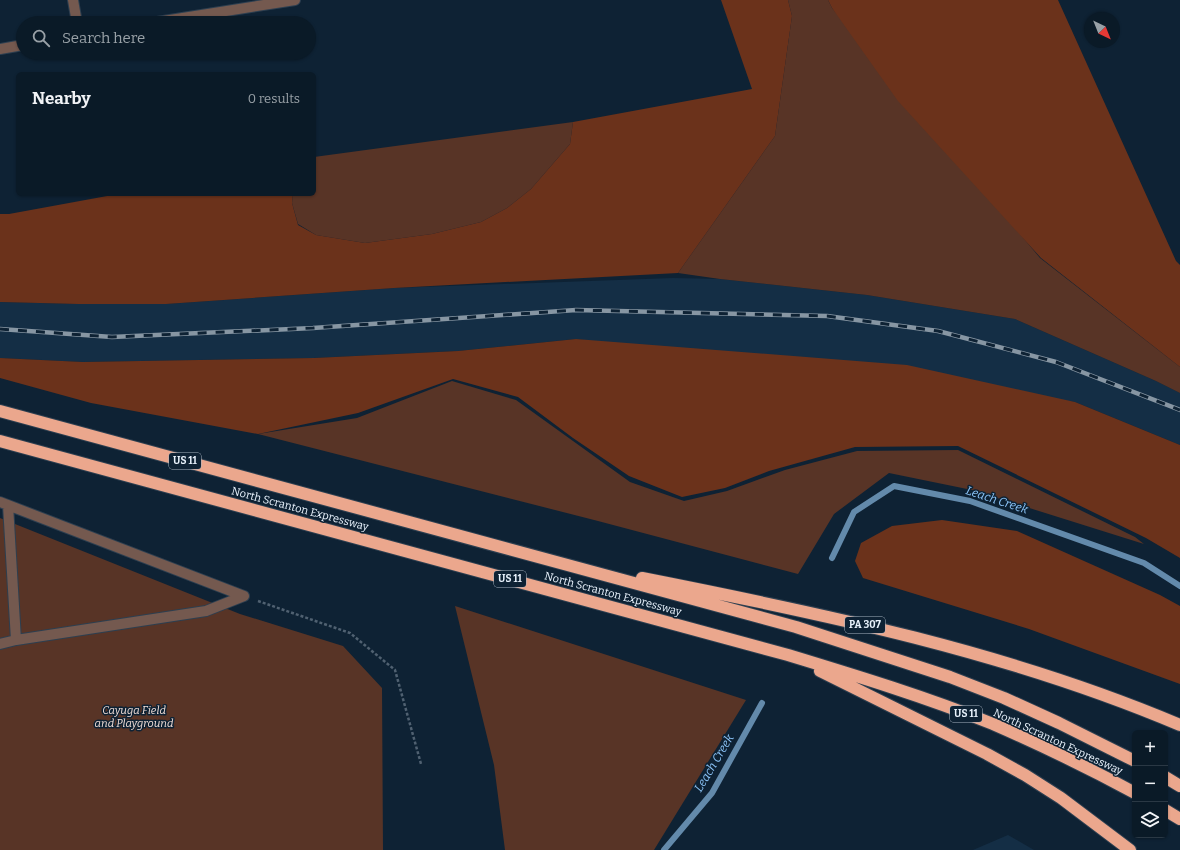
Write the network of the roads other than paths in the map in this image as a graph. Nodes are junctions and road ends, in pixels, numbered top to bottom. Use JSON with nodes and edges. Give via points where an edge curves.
{"nodes":[{"id":1,"x":72,"y":0,"type":"edge"},
{"id":2,"x":295,"y":0,"type":"edge"},
{"id":3,"x":75,"y":16,"type":"edge"},
{"id":4,"x":195,"y":16,"type":"edge"},
{"id":5,"x":16,"y":46,"type":"edge"},
{"id":6,"x":0,"y":49,"type":"edge"},
{"id":7,"x":0,"y":411,"type":"edge"},
{"id":8,"x":0,"y":441,"type":"edge"},
{"id":9,"x":4,"y":504,"type":"edge"},
{"id":10,"x":541,"y":558,"type":"junction"},
{"id":11,"x":16,"y":640,"type":"junction"},
{"id":12,"x":0,"y":644,"type":"edge"},
{"id":13,"x":788,"y":655,"type":"junction"},
{"id":14,"x":1180,"y":725,"type":"edge"},
{"id":15,"x":1132,"y":760,"type":"edge"},
{"id":16,"x":1168,"y":779,"type":"edge"},
{"id":17,"x":1180,"y":786,"type":"edge"},
{"id":18,"x":1132,"y":791,"type":"edge"},
{"id":19,"x":1168,"y":812,"type":"edge"},
{"id":20,"x":1180,"y":819,"type":"edge"},
{"id":21,"x":1130,"y":850,"type":"edge"}],
"edges":[{"from":1,"to":3,"type":"street"},
{"from":2,"to":4,"type":"street"},
{"from":5,"to":6,"type":"street"},
{"from":7,"to":10,"type":"highway","name":"North Scranton Expressway","number":"US 11"},
{"from":8,"to":13,"type":"highway","name":"North Scranton Expressway","number":"US 11"},
{"from":9,"to":11,"type":"street"},
{"from":9,"to":11,"type":"street","via":[[244,596],[206,611]]},
{"from":10,"to":14,"type":"highway","number":"PA 307","via":[[785,606],[925,640],[1078,686]]},
{"from":10,"to":15,"type":"highway","name":"North Scranton Expressway","number":"US 11","via":[[796,628],[950,677],[1004,698]]},
{"from":11,"to":12,"type":"street"},
{"from":13,"to":18,"type":"highway","name":"North Scranton Expressway","number":"US 11","via":[[867,679],[993,724]]},
{"from":13,"to":21,"type":"highway","via":[[1025,775],[1061,798]]},
{"from":16,"to":17,"type":"highway"},
{"from":19,"to":20,"type":"highway"}]}
